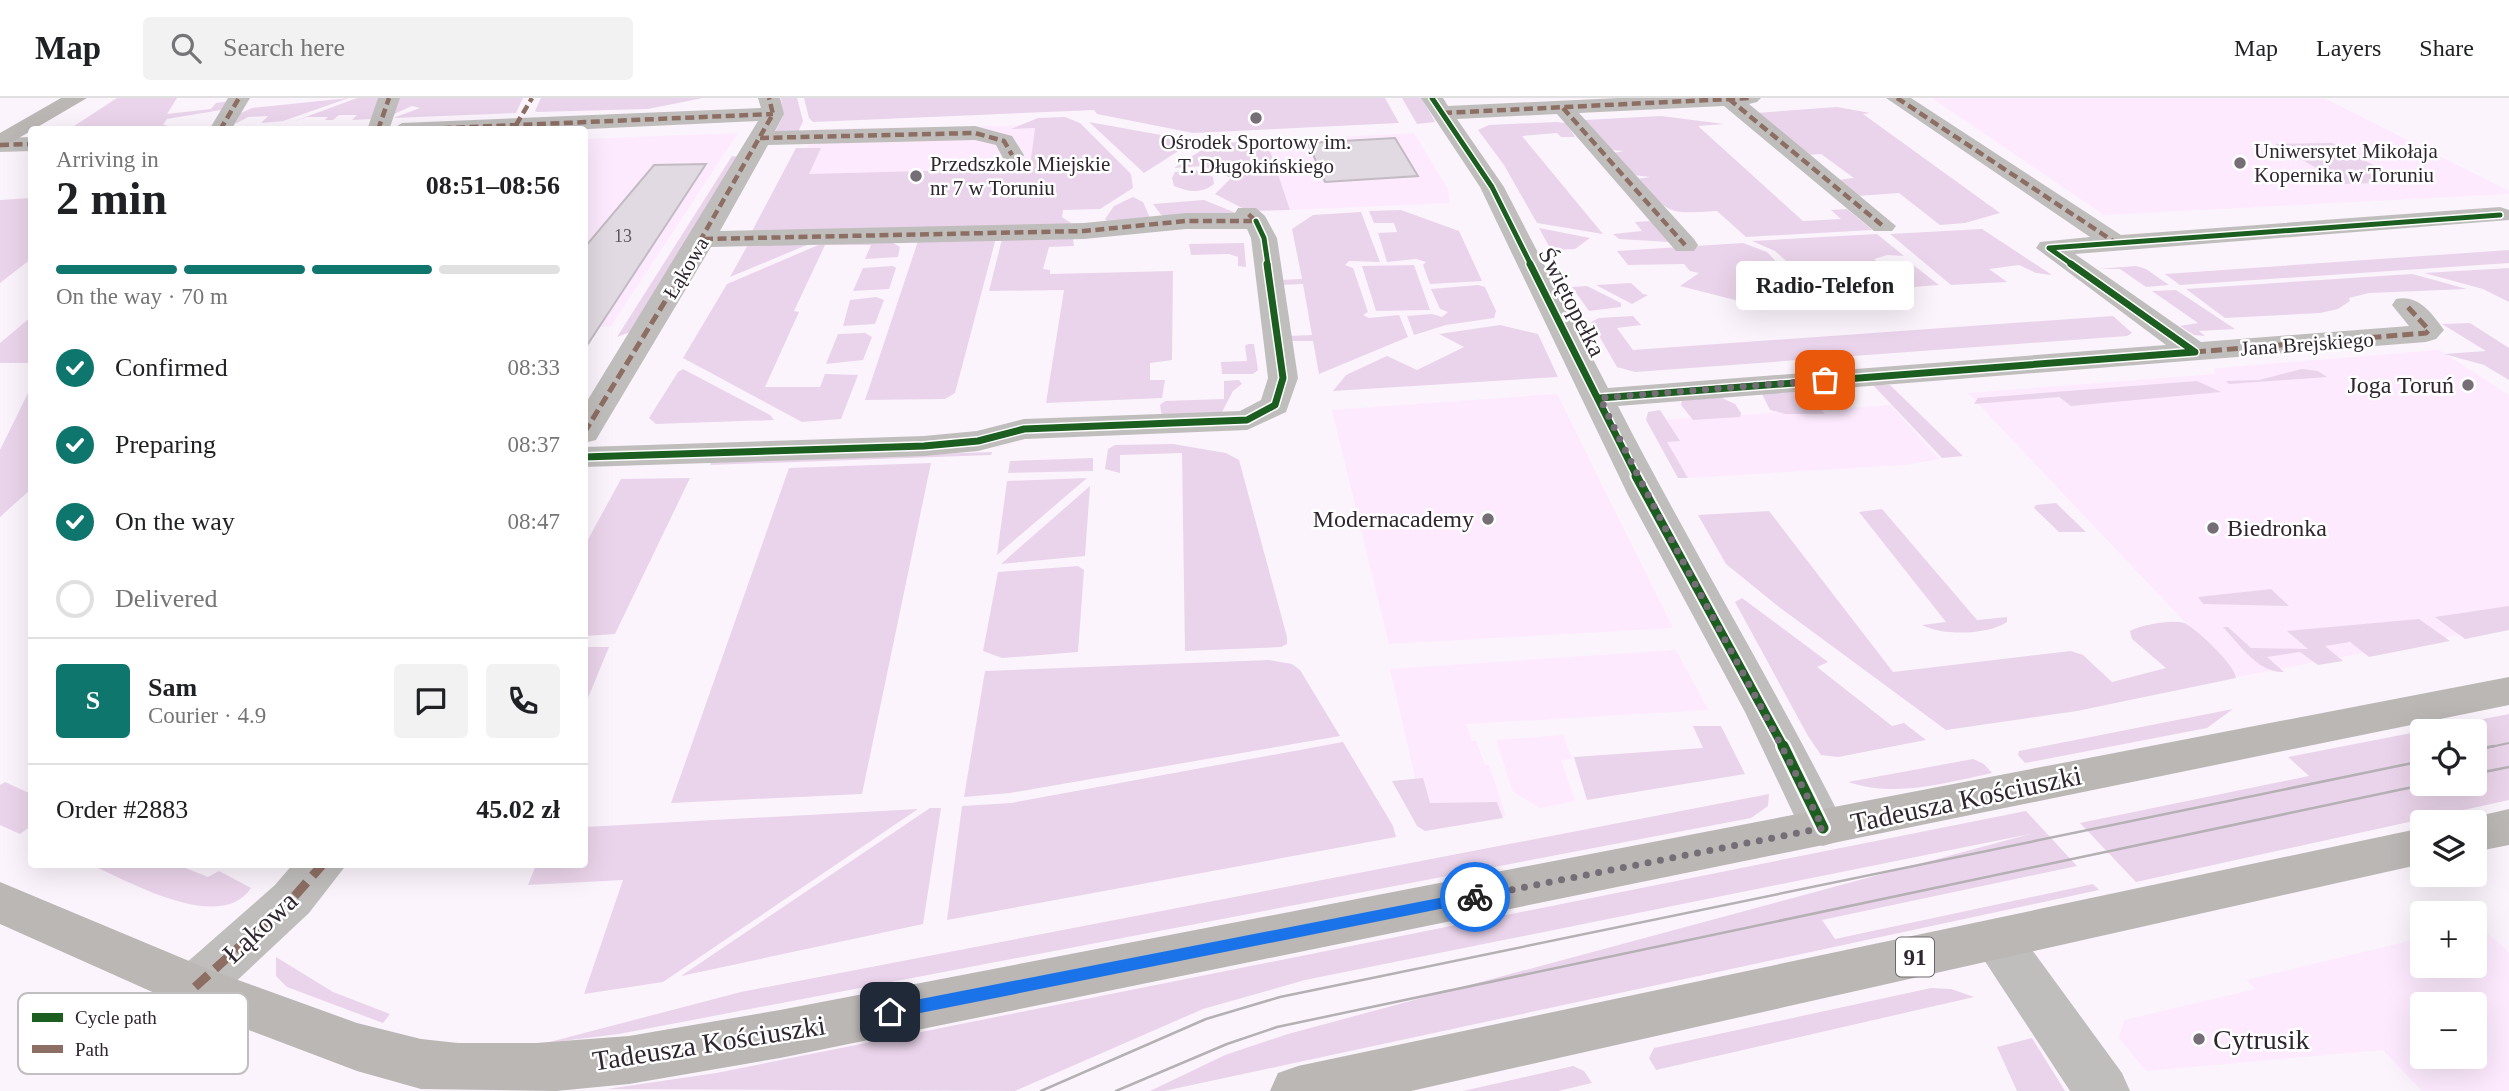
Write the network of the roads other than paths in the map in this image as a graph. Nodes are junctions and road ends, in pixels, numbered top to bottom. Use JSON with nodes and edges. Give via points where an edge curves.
{"nodes":[{"id":1,"x":34,"y":98,"type":"edge"},
{"id":2,"x":76,"y":98,"type":"edge"},
{"id":3,"x":239,"y":98,"type":"edge"},
{"id":4,"x":388,"y":98,"type":"edge"},
{"id":5,"x":532,"y":98,"type":"edge"},
{"id":6,"x":1897,"y":98,"type":"edge"},
{"id":7,"x":1739,"y":99,"type":"edge"},
{"id":8,"x":1628,"y":101,"type":"edge"},
{"id":9,"x":1438,"y":106,"type":"edge"},
{"id":10,"x":1563,"y":108,"type":"junction"},
{"id":11,"x":0,"y":117,"type":"edge"},
{"id":12,"x":767,"y":117,"type":"edge"},
{"id":13,"x":516,"y":125,"type":"junction"},
{"id":14,"x":30,"y":126,"type":"edge"},
{"id":15,"x":222,"y":126,"type":"edge"},
{"id":16,"x":379,"y":126,"type":"edge"},
{"id":17,"x":493,"y":126,"type":"edge"},
{"id":18,"x":28,"y":127,"type":"edge"},
{"id":19,"x":0,"y":144,"type":"edge"},
{"id":20,"x":28,"y":144,"type":"edge"},
{"id":21,"x":1012,"y":155,"type":"dead end"},
{"id":22,"x":2500,"y":215,"type":"dead end"},
{"id":23,"x":1883,"y":226,"type":"dead end"},
{"id":24,"x":704,"y":239,"type":"junction"},
{"id":25,"x":2116,"y":243,"type":"junction"},
{"id":26,"x":1685,"y":245,"type":"dead end"},
{"id":27,"x":2406,"y":305,"type":"dead end"},
{"id":28,"x":2195,"y":352,"type":"junction"},
{"id":29,"x":1600,"y":398,"type":"junction"},
{"id":30,"x":588,"y":427,"type":"edge"},
{"id":31,"x":588,"y":457,"type":"edge"},
{"id":32,"x":2509,"y":691,"type":"edge"},
{"id":33,"x":2509,"y":827,"type":"edge"},
{"id":34,"x":1823,"y":828,"type":"junction"},
{"id":35,"x":2487,"y":831,"type":"edge"},
{"id":36,"x":2410,"y":849,"type":"edge"},
{"id":37,"x":319,"y":868,"type":"edge"},
{"id":38,"x":0,"y":902,"type":"edge"},
{"id":39,"x":1996,"y":940,"type":"junction"},
{"id":40,"x":195,"y":987,"type":"junction"},
{"id":41,"x":211,"y":993,"type":"edge"},
{"id":42,"x":248,"y":1007,"type":"edge"},
{"id":43,"x":548,"y":1079,"type":"edge"},
{"id":44,"x":1298,"y":1091,"type":"edge"},
{"id":45,"x":2102,"y":1091,"type":"edge"}],
"edges":[{"from":1,"to":11,"type":"main road"},
{"from":2,"to":14,"type":"main road"},
{"from":3,"to":15,"type":"street"},
{"from":4,"to":16,"type":"street"},
{"from":5,"to":13,"type":"street"},
{"from":6,"to":25,"type":"street"},
{"from":7,"to":8,"type":"street"},
{"from":7,"to":23,"type":"street"},
{"from":8,"to":10,"type":"street"},
{"from":9,"to":10,"type":"street"},
{"from":9,"to":29,"type":"street","name":"Świętopełka","via":[[1492,187]]},
{"from":10,"to":26,"type":"street"},
{"from":12,"to":13,"type":"street"},
{"from":12,"to":21,"type":"street","via":[[995,136],[1007,142]]},
{"from":12,"to":24,"type":"street","name":"Łąkowa"},
{"from":13,"to":17,"type":"street"},
{"from":18,"to":19,"type":"main road"},
{"from":19,"to":20,"type":"street"},
{"from":22,"to":25,"type":"street"},
{"from":24,"to":30,"type":"street","name":"Łąkowa"},
{"from":24,"to":31,"type":"street","via":[[1098,230],[1251,217],[1264,238],[1283,378],[1275,405],[1247,420],[1024,429],[978,442],[924,446]]},
{"from":25,"to":28,"type":"street","via":[[2049,248]]},
{"from":27,"to":28,"type":"street","name":"Jana Brejskiego","via":[[2429,330]]},
{"from":28,"to":29,"type":"street","name":"Jana Brejskiego"},
{"from":29,"to":34,"type":"street","name":"Świętopełka","via":[[1646,495],[1766,712]]},
{"from":32,"to":34,"type":"main road","name":"Tadeusza Kościuszki"},
{"from":33,"to":35,"type":"main road"},
{"from":34,"to":43,"type":"main road","name":"Tadeusza Kościuszki"},
{"from":36,"to":39,"type":"main road","number":"91"},
{"from":37,"to":40,"type":"street","name":"Łąkowa"},
{"from":38,"to":40,"type":"main road","name":"Tadeusza Kościuszki"},
{"from":39,"to":44,"type":"main road","number":"91"},
{"from":39,"to":45,"type":"street"},
{"from":40,"to":41,"type":"main road","name":"Tadeusza Kościuszki"},
{"from":42,"to":43,"type":"main road","name":"Tadeusza Kościuszki","via":[[357,1047],[421,1064]]}]}
